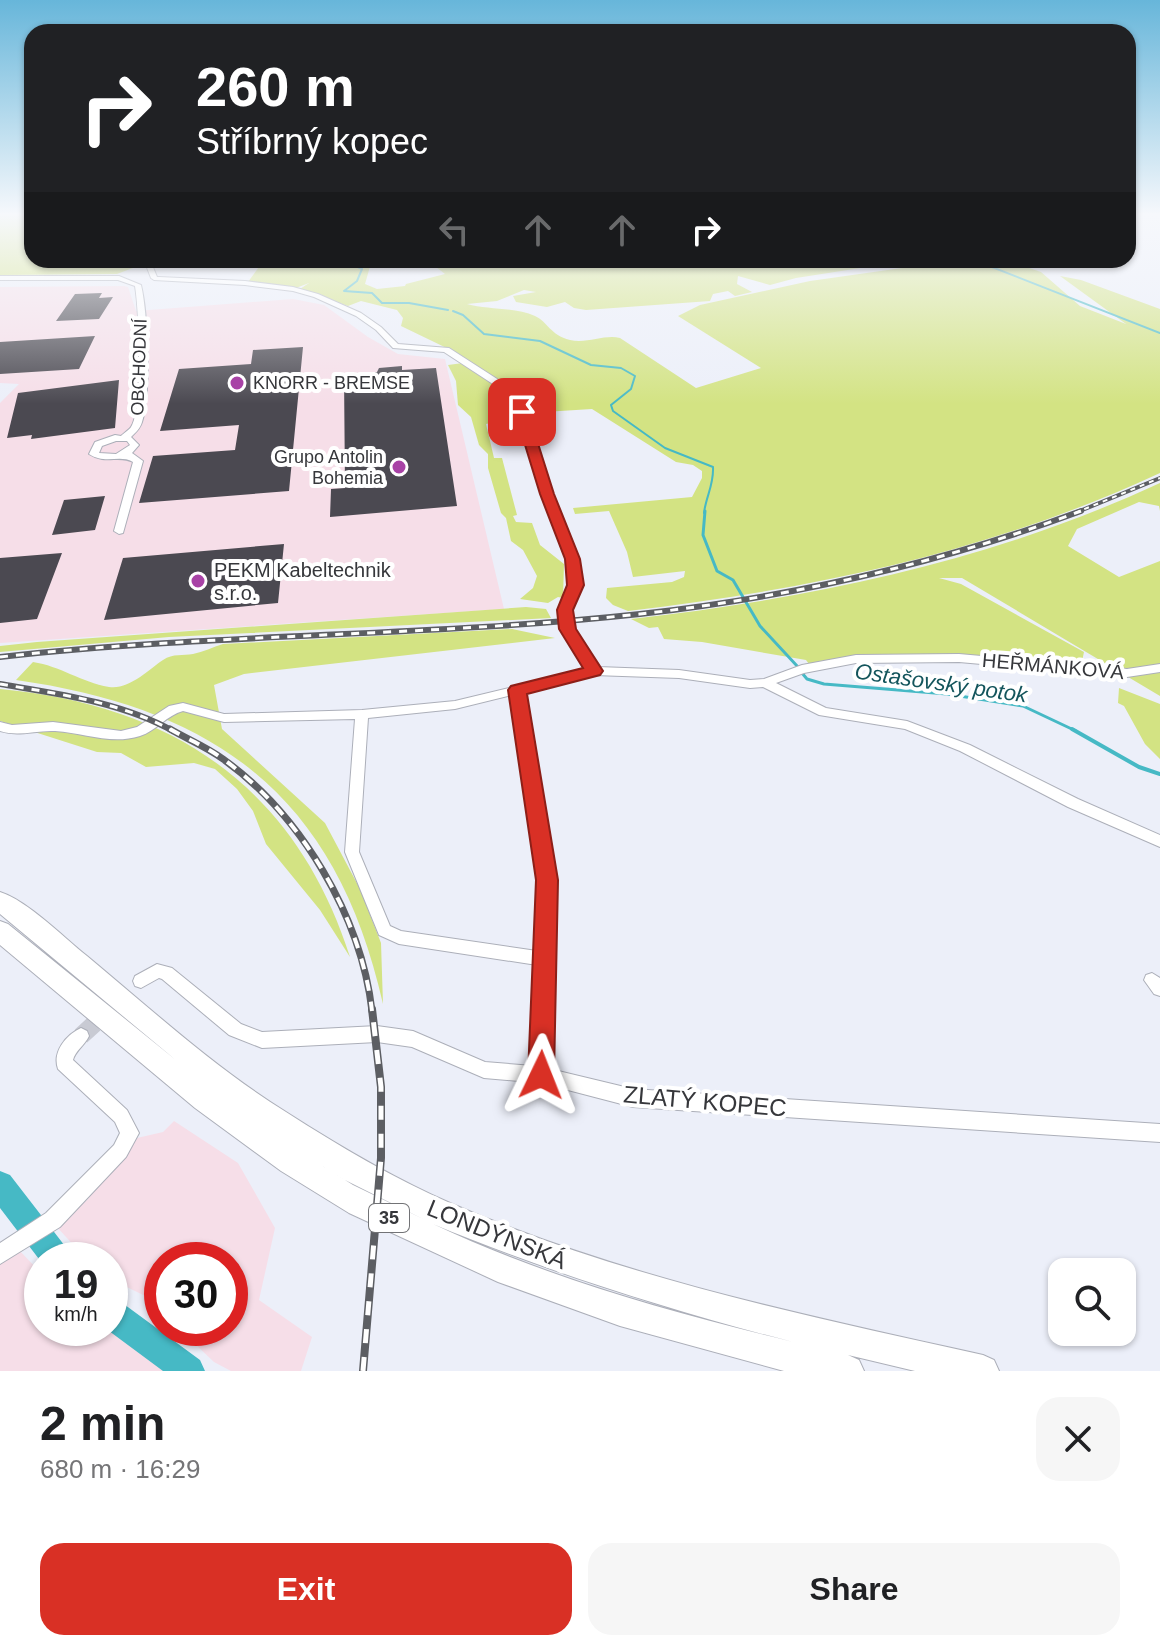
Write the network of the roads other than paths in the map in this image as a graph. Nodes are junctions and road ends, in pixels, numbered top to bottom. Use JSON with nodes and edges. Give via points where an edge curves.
{"nodes":[{"id":1,"x":153,"y":277,"type":"edge"},
{"id":2,"x":0,"y":278,"type":"edge"},
{"id":3,"x":119,"y":278,"type":"joint"},
{"id":4,"x":124,"y":438,"type":"junction"},
{"id":5,"x":126,"y":454,"type":"junction"},
{"id":6,"x":119,"y":531,"type":"dead end"},
{"id":7,"x":1160,"y":668,"type":"edge"},
{"id":8,"x":594,"y":671,"type":"junction"},
{"id":9,"x":765,"y":683,"type":"junction"},
{"id":10,"x":517,"y":690,"type":"junction"},
{"id":11,"x":362,"y":714,"type":"junction"},
{"id":12,"x":0,"y":726,"type":"edge"},
{"id":13,"x":1160,"y":841,"type":"edge"},
{"id":14,"x":0,"y":901,"type":"edge"},
{"id":15,"x":0,"y":931,"type":"edge"},
{"id":16,"x":545,"y":959,"type":"junction"},
{"id":17,"x":141,"y":981,"type":"dead end"},
{"id":18,"x":81,"y":1036,"type":"tunnel mouth"},
{"id":19,"x":541,"y":1075,"type":"junction"},
{"id":20,"x":1160,"y":1133,"type":"edge"},
{"id":21,"x":7,"y":1249,"type":"edge"},
{"id":22,"x":848,"y":1371,"type":"edge"},
{"id":23,"x":983,"y":1371,"type":"edge"}],
"edges":[{"from":1,"to":8,"type":"street","via":[[294,288],[335,301],[377,324],[396,346],[446,350],[505,388],[522,412],[573,559],[575,585],[565,621]]},
{"from":2,"to":3,"type":"street"},
{"from":3,"to":4,"type":"street","name":"OBCHODNÍ","via":[[139,287],[141,318],[141,412],[137,428]]},
{"from":4,"to":5,"type":"street","name":"OBCHODNÍ","via":[[135,445]]},
{"from":4,"to":5,"type":"street","name":"OBCHODNÍ","via":[[106,440],[93,451],[104,458]]},
{"from":5,"to":6,"type":"street","name":"OBCHODNÍ","via":[[138,461]]},
{"from":7,"to":9,"type":"street","name":"HEŘMÁNKOVÁ","via":[[1127,673],[945,658],[856,659],[802,669]]},
{"from":8,"to":9,"type":"street"},
{"from":8,"to":10,"type":"street"},
{"from":9,"to":13,"type":"street","via":[[823,712],[907,725],[965,748]]},
{"from":10,"to":11,"type":"street","via":[[455,705]]},
{"from":10,"to":16,"type":"street","via":[[547,880]]},
{"from":11,"to":12,"type":"street","via":[[224,718],[183,707],[121,736],[53,726]]},
{"from":11,"to":16,"type":"street","via":[[352,852],[384,930],[399,937]]},
{"from":14,"to":23,"type":"highway","name":"LONDÝNSKÁ","number":"35","via":[[275,1121],[358,1172],[442,1214],[641,1288]]},
{"from":15,"to":22,"type":"highway","name":"LONDÝNSKÁ","number":"35","via":[[231,1122],[338,1192],[460,1253],[596,1306]]},
{"from":16,"to":19,"type":"street"},
{"from":17,"to":19,"type":"street","name":"ZLATÝ KOPEC","via":[[157,971],[166,973],[235,1030],[262,1040],[377,1034],[413,1039],[484,1070]]},
{"from":18,"to":21,"type":"street","via":[[66,1052],[64,1063],[121,1116],[130,1133],[53,1220]]},
{"from":19,"to":20,"type":"street","name":"ZLATÝ KOPEC","via":[[633,1098]]}]}
